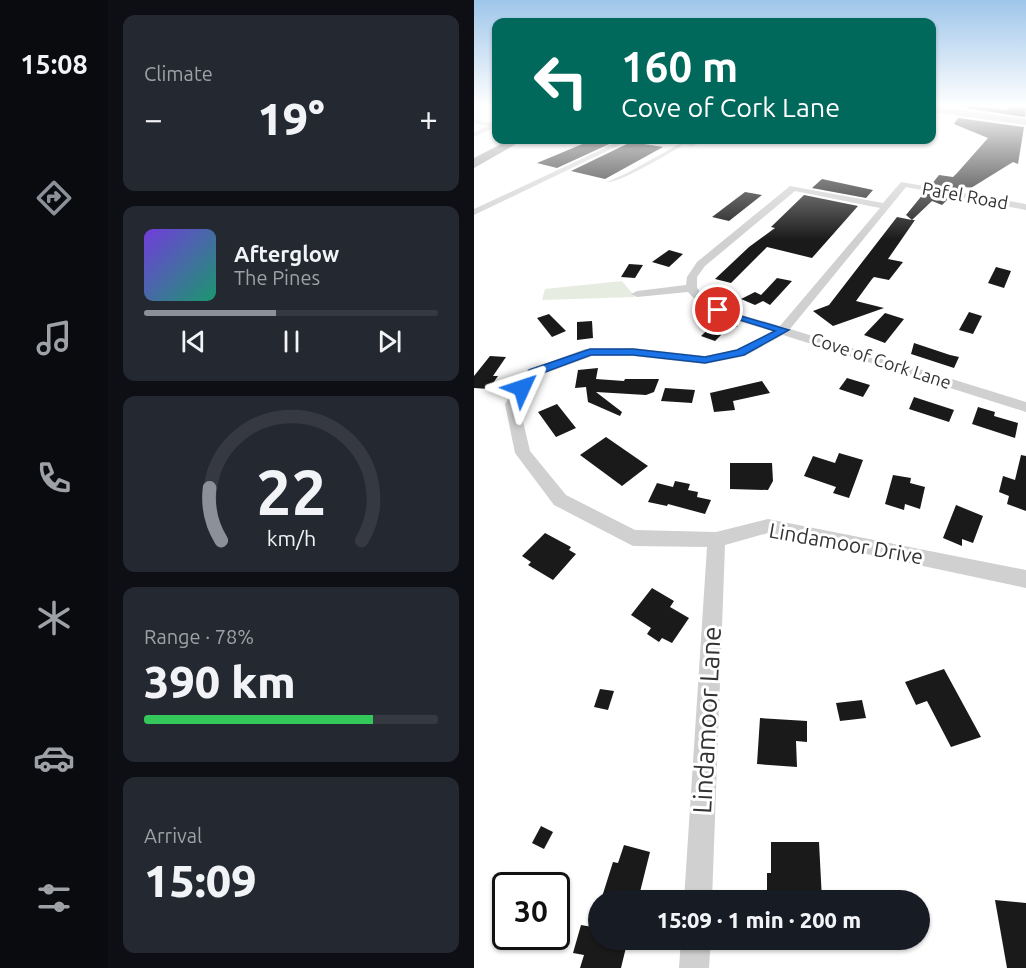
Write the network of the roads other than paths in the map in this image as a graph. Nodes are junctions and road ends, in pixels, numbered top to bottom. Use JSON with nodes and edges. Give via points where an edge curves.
{"nodes":[{"id":1,"x":499,"y":150,"type":"edge"},
{"id":2,"x":605,"y":150,"type":"edge"},
{"id":3,"x":671,"y":150,"type":"edge"},
{"id":4,"x":474,"y":164,"type":"edge"},
{"id":5,"x":609,"y":182,"type":"dead end"},
{"id":6,"x":904,"y":184,"type":"joint"},
{"id":7,"x":884,"y":206,"type":"junction"},
{"id":8,"x":1026,"y":207,"type":"edge"},
{"id":9,"x":474,"y":212,"type":"edge"},
{"id":10,"x":692,"y":288,"type":"junction"},
{"id":11,"x":637,"y":294,"type":"dead end"},
{"id":12,"x":783,"y":330,"type":"junction"},
{"id":13,"x":1026,"y":407,"type":"edge"},
{"id":14,"x":716,"y":540,"type":"junction"},
{"id":15,"x":1026,"y":579,"type":"edge"},
{"id":16,"x":698,"y":890,"type":"edge"},
{"id":17,"x":695,"y":950,"type":"edge"},
{"id":18,"x":694,"y":968,"type":"edge"}],
"edges":[{"from":1,"to":4,"type":"highway"},
{"from":2,"to":9,"type":"street"},
{"from":3,"to":5,"type":"lane"},
{"from":6,"to":7,"type":"street","name":"Lindamoor Drive"},
{"from":6,"to":8,"type":"street","name":"Pafel Road"},
{"from":7,"to":10,"type":"street","via":[[793,188],[701,264],[692,277]]},
{"from":7,"to":12,"type":"street","name":"Lindamoor Drive"},
{"from":10,"to":11,"type":"street"},
{"from":10,"to":12,"type":"street","name":"Cove of Cork Lane","via":[[700,299],[718,310]]},
{"from":12,"to":13,"type":"street","name":"Cove of Cork Lane"},
{"from":12,"to":14,"type":"street","name":"Lindamoor Drive","via":[[740,353],[705,360],[590,352],[533,373],[512,404],[523,453],[560,500],[633,538]]},
{"from":14,"to":15,"type":"street","name":"Lindamoor Drive","via":[[768,526]]},
{"from":14,"to":16,"type":"street","name":"Lindamoor Lane"},
{"from":17,"to":18,"type":"street"}]}
